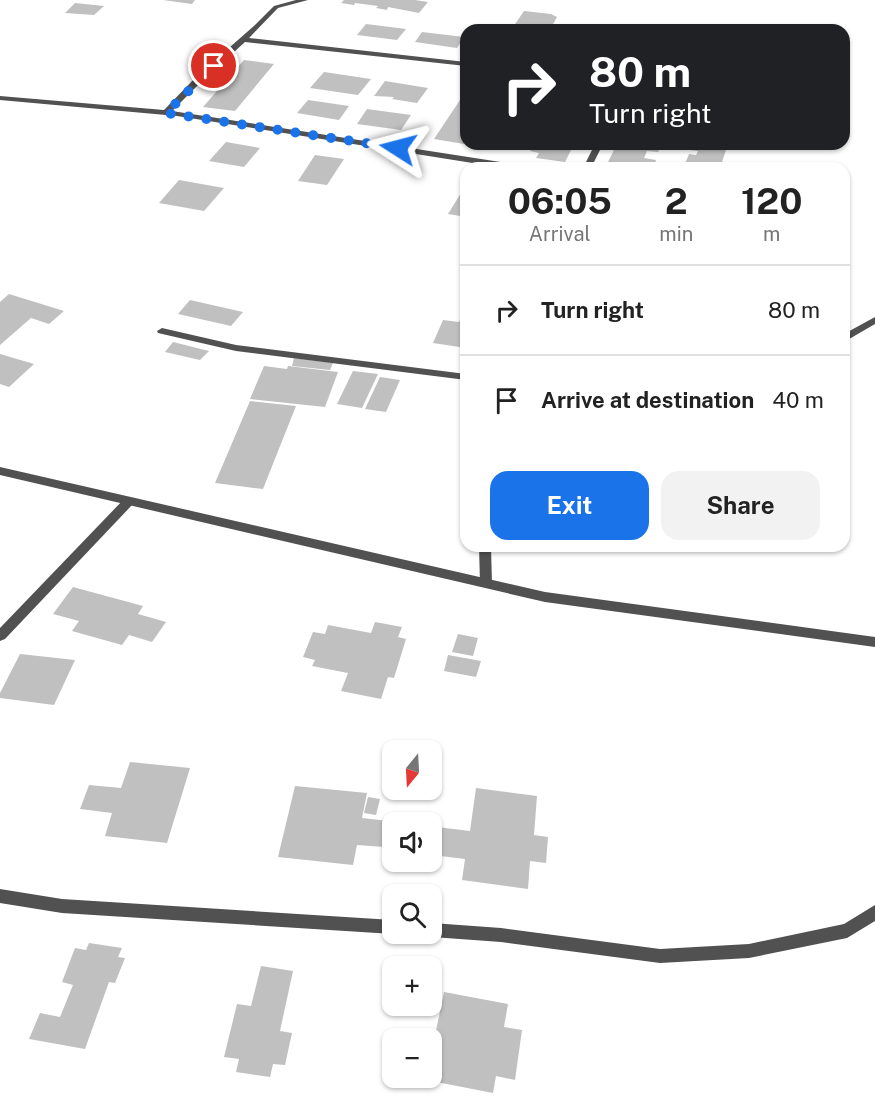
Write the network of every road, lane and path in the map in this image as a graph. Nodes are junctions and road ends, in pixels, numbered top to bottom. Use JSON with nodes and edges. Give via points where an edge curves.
{"nodes":[{"id":1,"x":305,"y":0,"type":"edge"},
{"id":2,"x":244,"y":40,"type":"junction"},
{"id":3,"x":460,"y":63,"type":"edge"},
{"id":4,"x":0,"y":98,"type":"edge"},
{"id":5,"x":166,"y":113,"type":"junction"},
{"id":6,"x":481,"y":162,"type":"edge"},
{"id":7,"x":875,"y":320,"type":"edge"},
{"id":8,"x":162,"y":331,"type":"dead end"},
{"id":9,"x":850,"y":335,"type":"edge"},
{"id":10,"x":460,"y":376,"type":"edge"},
{"id":11,"x":0,"y":471,"type":"edge"},
{"id":12,"x":129,"y":501,"type":"junction"},
{"id":13,"x":485,"y":552,"type":"edge"},
{"id":14,"x":486,"y":584,"type":"junction"},
{"id":15,"x":0,"y":636,"type":"edge"},
{"id":16,"x":875,"y":642,"type":"edge"},
{"id":17,"x":0,"y":896,"type":"edge"},
{"id":18,"x":875,"y":912,"type":"edge"},
{"id":19,"x":382,"y":926,"type":"edge"},
{"id":20,"x":442,"y":931,"type":"edge"}],
"edges":[{"from":1,"to":2,"type":"street","via":[[276,7]]},
{"from":2,"to":3,"type":"street"},
{"from":2,"to":5,"type":"street"},
{"from":4,"to":5,"type":"street"},
{"from":5,"to":6,"type":"street"},
{"from":7,"to":9,"type":"street"},
{"from":8,"to":10,"type":"street","via":[[236,348]]},
{"from":11,"to":12,"type":"street"},
{"from":12,"to":14,"type":"street"},
{"from":12,"to":15,"type":"street"},
{"from":13,"to":14,"type":"street"},
{"from":14,"to":16,"type":"street","via":[[545,597]]},
{"from":17,"to":19,"type":"street","via":[[62,906]]},
{"from":18,"to":20,"type":"street","via":[[847,931],[749,951],[660,956]]}]}
